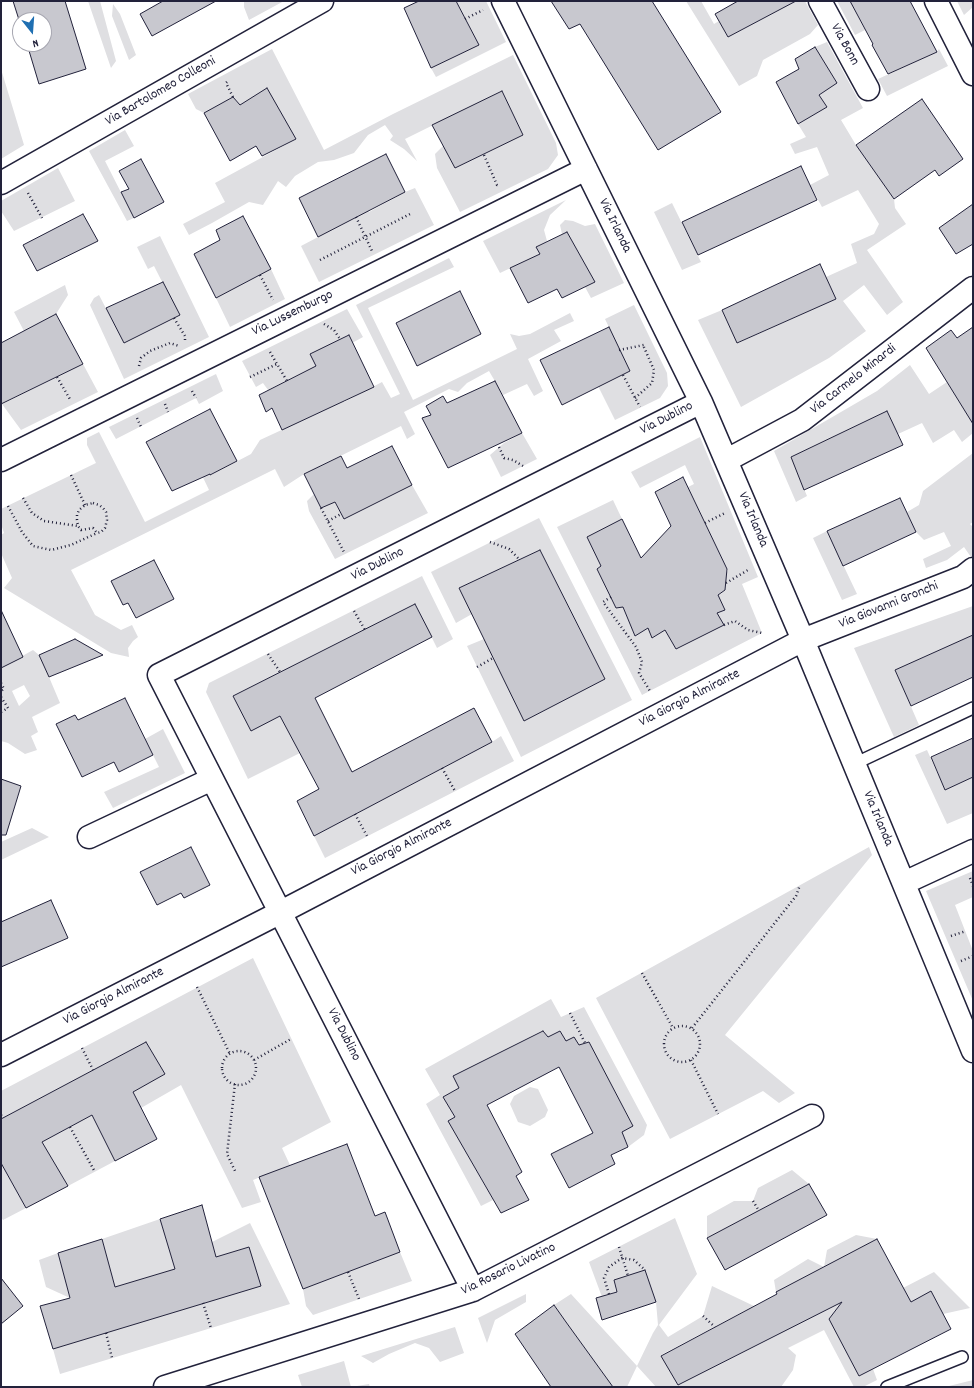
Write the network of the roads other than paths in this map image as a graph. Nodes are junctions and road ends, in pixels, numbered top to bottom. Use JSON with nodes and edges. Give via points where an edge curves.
{"nodes":[{"id":1,"x":322,"y":1,"type":"edge"},
{"id":2,"x":820,"y":1,"type":"edge"},
{"id":3,"x":936,"y":1,"type":"edge"},
{"id":4,"x":496,"y":4,"type":"edge"},
{"id":5,"x":973,"y":74,"type":"edge"},
{"id":6,"x":868,"y":89,"type":"dead end"},
{"id":7,"x":586,"y":169,"type":"junction"},
{"id":8,"x":1,"y":183,"type":"edge"},
{"id":9,"x":973,"y":288,"type":"edge"},
{"id":10,"x":701,"y":402,"type":"junction"},
{"id":11,"x":1,"y":460,"type":"edge"},
{"id":12,"x":727,"y":460,"type":"junction"},
{"id":13,"x":973,"y":569,"type":"edge"},
{"id":14,"x":803,"y":640,"type":"junction"},
{"id":15,"x":973,"y":708,"type":"edge"},
{"id":16,"x":854,"y":764,"type":"junction"},
{"id":17,"x":212,"y":779,"type":"junction"},
{"id":18,"x":90,"y":837,"type":"dead end"},
{"id":19,"x":973,"y":851,"type":"edge"},
{"id":20,"x":904,"y":883,"type":"junction"},
{"id":21,"x":281,"y":912,"type":"junction"},
{"id":22,"x":971,"y":1042,"type":"edge"},
{"id":23,"x":1,"y":1055,"type":"edge"},
{"id":24,"x":812,"y":1116,"type":"dead end"},
{"id":25,"x":473,"y":1290,"type":"junction"},
{"id":26,"x":962,"y":1357,"type":"dead end"},
{"id":27,"x":165,"y":1387,"type":"edge"},
{"id":28,"x":887,"y":1387,"type":"edge"}],
"edges":[{"from":1,"to":8,"type":"street","name":"Via Bartolomeo Colleoni"},
{"from":2,"to":6,"type":"street","name":"Via Bonn"},
{"from":3,"to":5,"type":"street"},
{"from":4,"to":7,"type":"street","name":"Via Irlanda"},
{"from":7,"to":10,"type":"street","name":"Via Irlanda"},
{"from":7,"to":11,"type":"street","name":"Via Lussemburgo"},
{"from":9,"to":12,"type":"street","name":"Via Carmelo Minardi","via":[[802,420]]},
{"from":10,"to":12,"type":"street","name":"Via Irlanda"},
{"from":10,"to":17,"type":"street","name":"Via Dublino","via":[[159,675]]},
{"from":12,"to":14,"type":"street","name":"Via Irlanda"},
{"from":13,"to":14,"type":"street","name":"Via Giovanni Gronchi","via":[[963,577]]},
{"from":14,"to":16,"type":"street","name":"Via Irlanda"},
{"from":14,"to":21,"type":"street","name":"Via Giorgio Almirante"},
{"from":15,"to":16,"type":"lane"},
{"from":16,"to":20,"type":"street","name":"Via Irlanda"},
{"from":17,"to":18,"type":"street"},
{"from":17,"to":21,"type":"street","name":"Via Dublino"},
{"from":19,"to":20,"type":"street"},
{"from":20,"to":22,"type":"street","name":"Via Irlanda"},
{"from":21,"to":23,"type":"street","name":"Via Giorgio Almirante"},
{"from":21,"to":25,"type":"street","name":"Via Dublino"},
{"from":24,"to":25,"type":"street","name":"Via Rosario Livatino"},
{"from":25,"to":27,"type":"street","name":"Via Rosario Livatino"},
{"from":26,"to":28,"type":"lane"}]}
